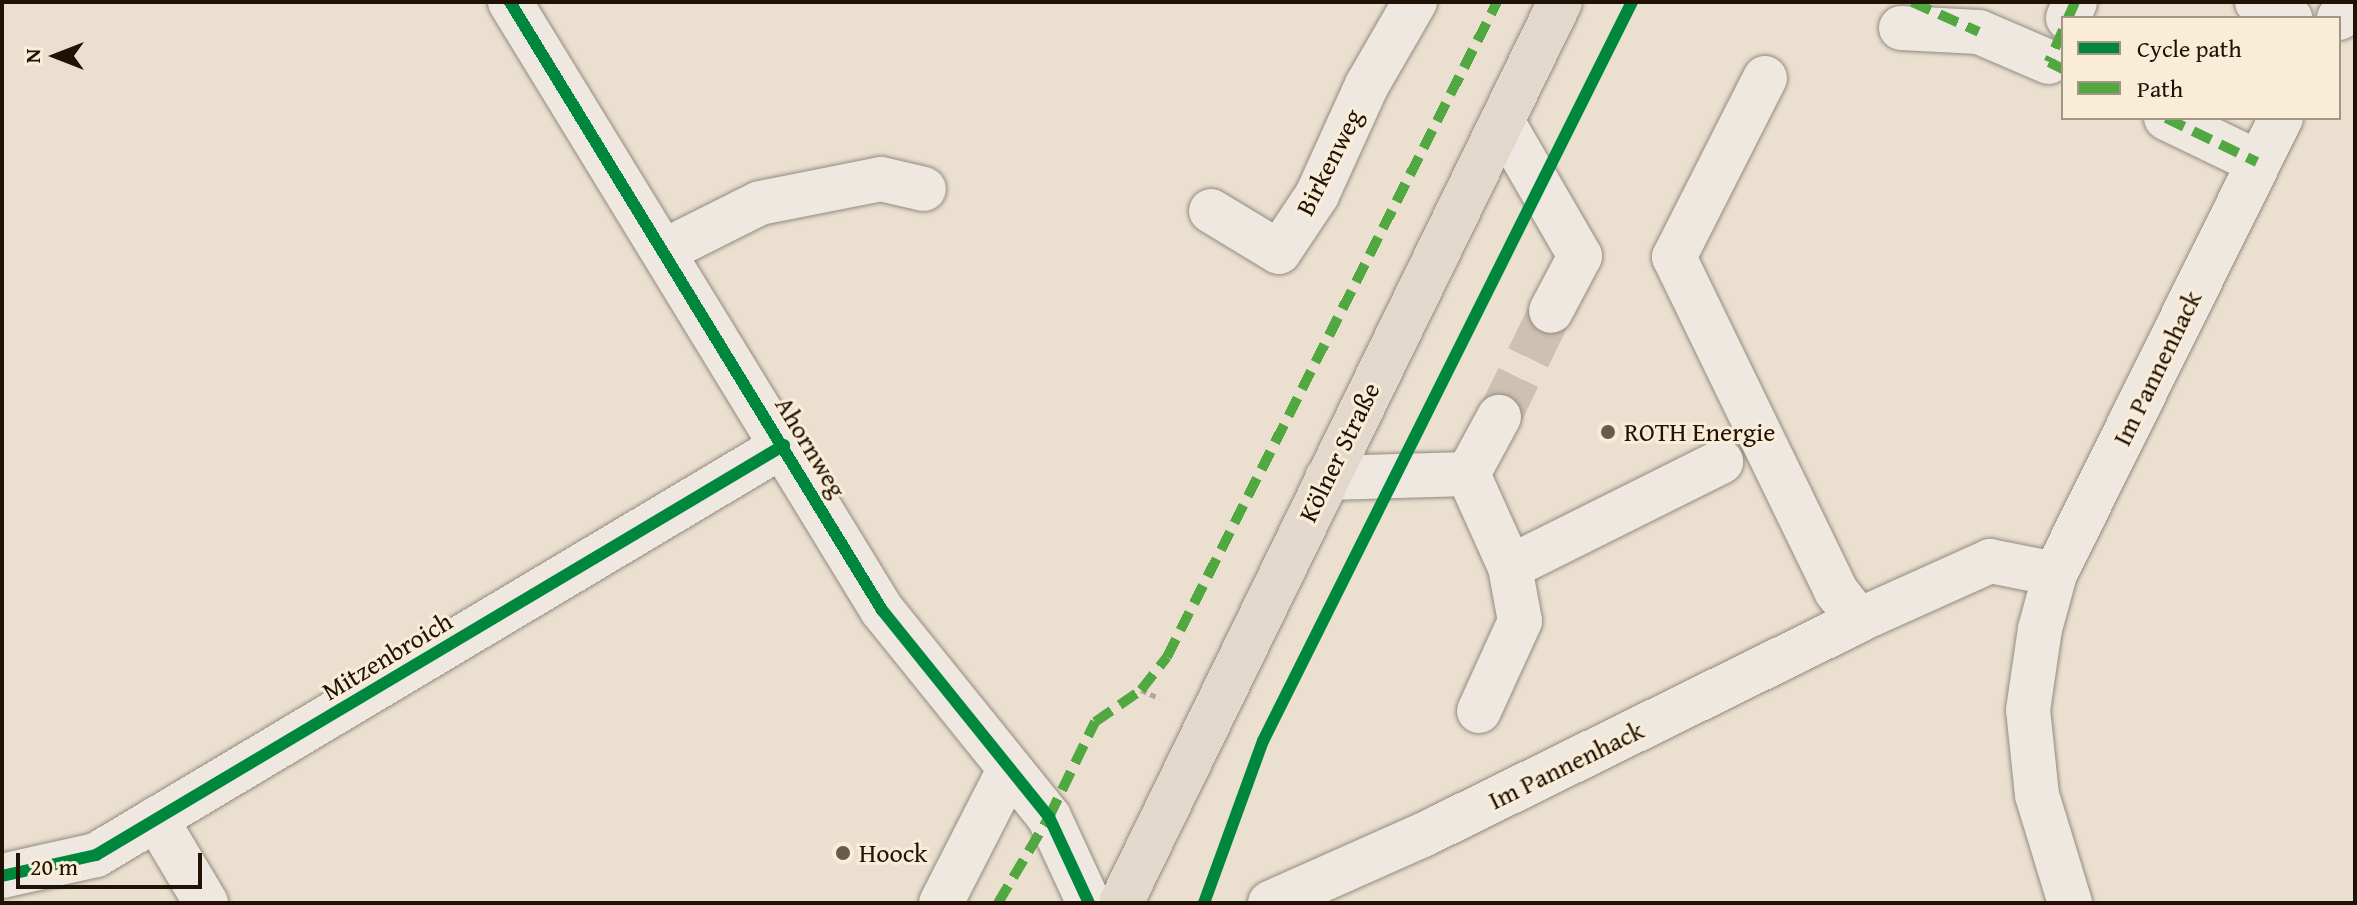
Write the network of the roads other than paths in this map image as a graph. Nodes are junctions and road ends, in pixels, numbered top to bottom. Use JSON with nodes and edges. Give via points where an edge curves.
{"nodes":[{"id":1,"x":510,"y":2,"type":"edge"},
{"id":2,"x":1415,"y":2,"type":"edge"},
{"id":3,"x":1560,"y":2,"type":"edge"},
{"id":4,"x":2257,"y":2,"type":"edge"},
{"id":5,"x":2286,"y":16,"type":"edge"},
{"id":6,"x":1901,"y":28,"type":"dead end"},
{"id":7,"x":2058,"y":54,"type":"edge"},
{"id":8,"x":1765,"y":78,"type":"dead end"},
{"id":9,"x":2170,"y":120,"type":"edge"},
{"id":10,"x":2280,"y":120,"type":"edge"},
{"id":11,"x":1502,"y":121,"type":"junction"},
{"id":12,"x":2257,"y":162,"type":"junction"},
{"id":13,"x":924,"y":189,"type":"dead end"},
{"id":14,"x":1211,"y":211,"type":"dead end"},
{"id":15,"x":664,"y":251,"type":"junction"},
{"id":16,"x":1551,"y":311,"type":"tunnel mouth"},
{"id":17,"x":1499,"y":417,"type":"tunnel mouth"},
{"id":18,"x":784,"y":445,"type":"junction"},
{"id":19,"x":1721,"y":462,"type":"dead end"},
{"id":20,"x":1468,"y":474,"type":"junction"},
{"id":21,"x":1327,"y":478,"type":"junction"},
{"id":22,"x":1510,"y":567,"type":"junction"},
{"id":23,"x":2055,"y":574,"type":"junction"},
{"id":24,"x":1859,"y":620,"type":"junction"},
{"id":25,"x":1479,"y":711,"type":"dead end"},
{"id":26,"x":1008,"y":772,"type":"junction"},
{"id":27,"x":156,"y":819,"type":"junction"},
{"id":28,"x":2,"y":876,"type":"edge"},
{"id":29,"x":206,"y":903,"type":"edge"},
{"id":30,"x":941,"y":903,"type":"edge"},
{"id":31,"x":1089,"y":903,"type":"edge"},
{"id":32,"x":1121,"y":903,"type":"edge"},
{"id":33,"x":1270,"y":903,"type":"edge"},
{"id":34,"x":2070,"y":903,"type":"edge"}],
"edges":[{"from":1,"to":15,"type":"street","name":"Ahornweg"},
{"from":2,"to":14,"type":"street","name":"Birkenweg","via":[[1367,85],[1317,195],[1279,252]]},
{"from":3,"to":11,"type":"main road","name":"Kölner Straße"},
{"from":4,"to":5,"type":"street"},
{"from":6,"to":7,"type":"street","via":[[1979,32]]},
{"from":8,"to":24,"type":"street","via":[[1674,257],[1836,591]]},
{"from":9,"to":12,"type":"street"},
{"from":10,"to":12,"type":"street","name":"Im Pannenhack"},
{"from":11,"to":16,"type":"street","via":[[1580,256]]},
{"from":11,"to":21,"type":"main road","name":"Kölner Straße"},
{"from":12,"to":23,"type":"street","name":"Im Pannenhack"},
{"from":13,"to":15,"type":"street","via":[[881,179],[760,203]]},
{"from":15,"to":18,"type":"street","name":"Ahornweg"},
{"from":17,"to":20,"type":"street"},
{"from":18,"to":26,"type":"street","name":"Ahornweg","via":[[882,610]]},
{"from":18,"to":27,"type":"street","name":"Mitzenbroich"},
{"from":19,"to":22,"type":"street"},
{"from":20,"to":21,"type":"street"},
{"from":20,"to":22,"type":"street"},
{"from":21,"to":32,"type":"main road","name":"Kölner Straße"},
{"from":22,"to":25,"type":"street","via":[[1520,621]]},
{"from":23,"to":24,"type":"street","name":"Im Pannenhack","via":[[1990,561]]},
{"from":23,"to":34,"type":"street","name":"Im Pannenhack","via":[[2040,629],[2028,710],[2037,795]]},
{"from":24,"to":33,"type":"street","name":"Im Pannenhack","via":[[1437,828]]},
{"from":26,"to":30,"type":"street"},
{"from":26,"to":31,"type":"street","name":"Ahornweg","via":[[1049,817]]},
{"from":27,"to":28,"type":"street","name":"Mitzenbroich","via":[[96,855]]},
{"from":27,"to":29,"type":"street"}]}
